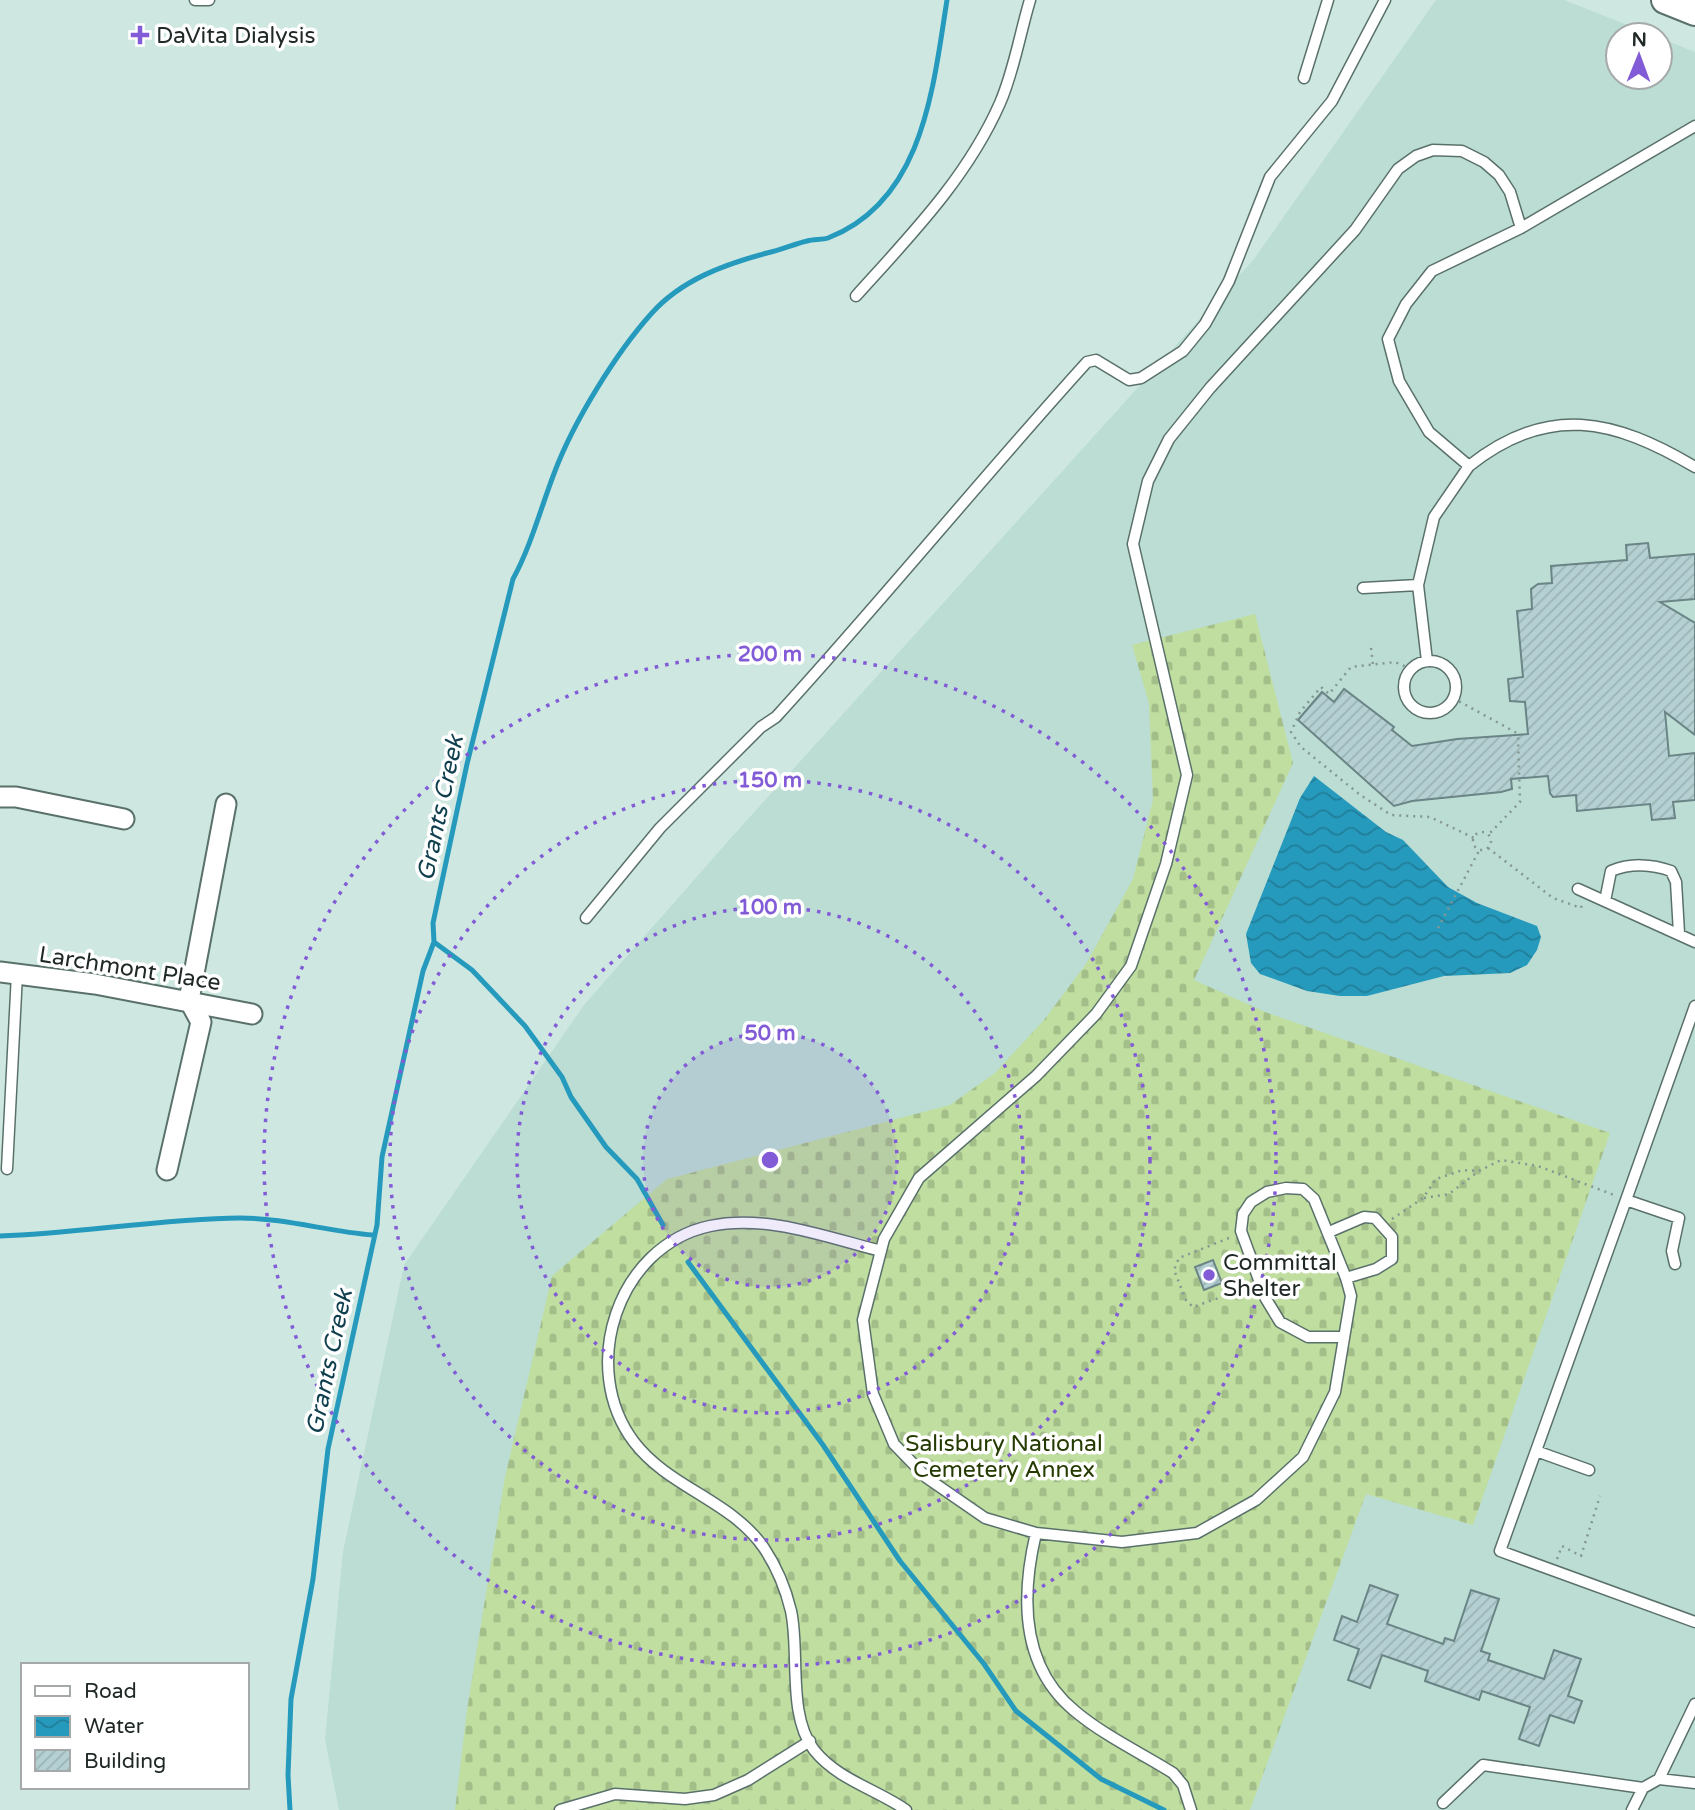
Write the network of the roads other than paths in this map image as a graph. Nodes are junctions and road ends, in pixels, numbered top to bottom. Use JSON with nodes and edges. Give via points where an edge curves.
{"nodes":[{"id":1,"x":195,"y":0,"type":"edge"},
{"id":2,"x":209,"y":0,"type":"edge"},
{"id":3,"x":1030,"y":0,"type":"edge"},
{"id":4,"x":1328,"y":0,"type":"edge"},
{"id":5,"x":1385,"y":0,"type":"edge"},
{"id":6,"x":1665,"y":0,"type":"edge"},
{"id":7,"x":1695,"y":12,"type":"edge"},
{"id":8,"x":1304,"y":78,"type":"dead end"},
{"id":9,"x":1695,"y":126,"type":"edge"},
{"id":10,"x":1521,"y":228,"type":"junction"},
{"id":11,"x":856,"y":296,"type":"dead end"},
{"id":12,"x":1469,"y":466,"type":"junction"},
{"id":13,"x":1695,"y":467,"type":"edge"},
{"id":14,"x":1418,"y":584,"type":"junction"},
{"id":15,"x":1363,"y":587,"type":"dead end"},
{"id":16,"x":1427,"y":661,"type":"junction"},
{"id":17,"x":0,"y":797,"type":"edge"},
{"id":18,"x":226,"y":804,"type":"dead end"},
{"id":19,"x":124,"y":820,"type":"dead end"},
{"id":20,"x":1582,"y":891,"type":"road end"},
{"id":21,"x":1605,"y":901,"type":"junction"},
{"id":22,"x":586,"y":918,"type":"dead end"},
{"id":23,"x":1679,"y":933,"type":"junction"},
{"id":24,"x":1695,"y":942,"type":"edge"},
{"id":25,"x":8,"y":973,"type":"edge"},
{"id":26,"x":189,"y":1000,"type":"junction"},
{"id":27,"x":1695,"y":1006,"type":"edge"},
{"id":28,"x":252,"y":1014,"type":"dead end"},
{"id":29,"x":7,"y":1169,"type":"dead end"},
{"id":30,"x":167,"y":1170,"type":"dead end"},
{"id":31,"x":1626,"y":1200,"type":"junction"},
{"id":32,"x":1329,"y":1232,"type":"junction"},
{"id":33,"x":881,"y":1251,"type":"junction"},
{"id":34,"x":1675,"y":1264,"type":"dead end"},
{"id":35,"x":1346,"y":1278,"type":"junction"},
{"id":36,"x":1342,"y":1338,"type":"junction"},
{"id":37,"x":1536,"y":1451,"type":"junction"},
{"id":38,"x":1589,"y":1470,"type":"dead end"},
{"id":39,"x":1035,"y":1533,"type":"junction"},
{"id":40,"x":1695,"y":1622,"type":"edge"},
{"id":41,"x":1695,"y":1704,"type":"edge"},
{"id":42,"x":810,"y":1741,"type":"junction"},
{"id":43,"x":1659,"y":1779,"type":"junction"},
{"id":44,"x":1695,"y":1783,"type":"edge"},
{"id":45,"x":1643,"y":1788,"type":"junction"},
{"id":46,"x":1443,"y":1803,"type":"dead end"},
{"id":47,"x":560,"y":1810,"type":"edge"},
{"id":48,"x":906,"y":1810,"type":"edge"},
{"id":49,"x":1191,"y":1810,"type":"edge"},
{"id":50,"x":1632,"y":1810,"type":"edge"}],
"edges":[{"from":1,"to":2,"type":"lane"},
{"from":3,"to":11,"type":"lane","via":[[1001,101],[979,144],[932,213]]},
{"from":4,"to":8,"type":"lane"},
{"from":5,"to":22,"type":"lane","via":[[1332,101],[1270,177],[1229,281],[1205,324],[1183,351],[1141,378],[1129,380],[1096,360],[1087,362],[864,620],[776,717],[660,828]]},
{"from":6,"to":7,"type":"main road"},
{"from":9,"to":10,"type":"lane"},
{"from":10,"to":12,"type":"lane","via":[[1432,271],[1406,304],[1388,339],[1399,381],[1429,432]]},
{"from":10,"to":33,"type":"lane","via":[[1510,192],[1484,162],[1462,151],[1433,150],[1416,156],[1398,169],[1355,230],[1169,439],[1148,481],[1133,544],[1187,775],[1166,864],[1131,966],[1096,1014],[1036,1076],[919,1178]]},
{"from":12,"to":13,"type":"lane","via":[[1497,443],[1569,423],[1609,427],[1660,446]]},
{"from":12,"to":14,"type":"lane","via":[[1434,517]]},
{"from":14,"to":15,"type":"lane"},
{"from":14,"to":16,"type":"lane"},
{"from":16,"to":16,"type":"lane","via":[[1443,665],[1456,685],[1453,698],[1438,712],[1421,712],[1404,693],[1411,669]]},
{"from":17,"to":19,"type":"street"},
{"from":18,"to":26,"type":"street"},
{"from":20,"to":21,"type":"lane"},
{"from":21,"to":23,"type":"lane"},
{"from":21,"to":23,"type":"lane","via":[[1611,871],[1655,866],[1671,871],[1676,882]]},
{"from":23,"to":24,"type":"lane"},
{"from":25,"to":26,"type":"street","name":"Larchmont Place"},
{"from":25,"to":29,"type":"lane"},
{"from":26,"to":28,"type":"street","name":"Larchmont Place"},
{"from":26,"to":30,"type":"street","via":[[201,1022]]},
{"from":27,"to":31,"type":"lane"},
{"from":31,"to":34,"type":"lane","via":[[1679,1218],[1672,1251]]},
{"from":31,"to":37,"type":"lane"},
{"from":32,"to":35,"type":"lane"},
{"from":32,"to":35,"type":"lane","via":[[1364,1217],[1375,1218],[1392,1237],[1392,1259]]},
{"from":32,"to":36,"type":"lane","via":[[1314,1199],[1303,1189],[1267,1192],[1243,1214],[1242,1233],[1280,1321],[1308,1337]]},
{"from":33,"to":39,"type":"lane","via":[[863,1320],[873,1394],[894,1444],[926,1478],[985,1518]]},
{"from":33,"to":42,"type":"lane","via":[[754,1222],[709,1226],[681,1237],[645,1265],[621,1300],[608,1336],[607,1371],[616,1406],[633,1441],[657,1468],[746,1527],[780,1578],[791,1612],[797,1690]]},
{"from":35,"to":36,"type":"lane","via":[[1351,1296]]},
{"from":36,"to":39,"type":"lane","via":[[1335,1392],[1303,1457],[1256,1500],[1197,1533],[1122,1542]]},
{"from":37,"to":38,"type":"lane"},
{"from":37,"to":40,"type":"lane","via":[[1500,1551]]},
{"from":39,"to":49,"type":"lane","via":[[1024,1605],[1047,1679],[1075,1712],[1173,1773],[1184,1785]]},
{"from":41,"to":43,"type":"lane"},
{"from":42,"to":47,"type":"lane","via":[[714,1796],[685,1799],[615,1794]]},
{"from":42,"to":48,"type":"lane","via":[[842,1776]]},
{"from":43,"to":44,"type":"lane"},
{"from":43,"to":45,"type":"lane"},
{"from":45,"to":46,"type":"lane","via":[[1483,1765]]},
{"from":45,"to":50,"type":"lane"}]}
